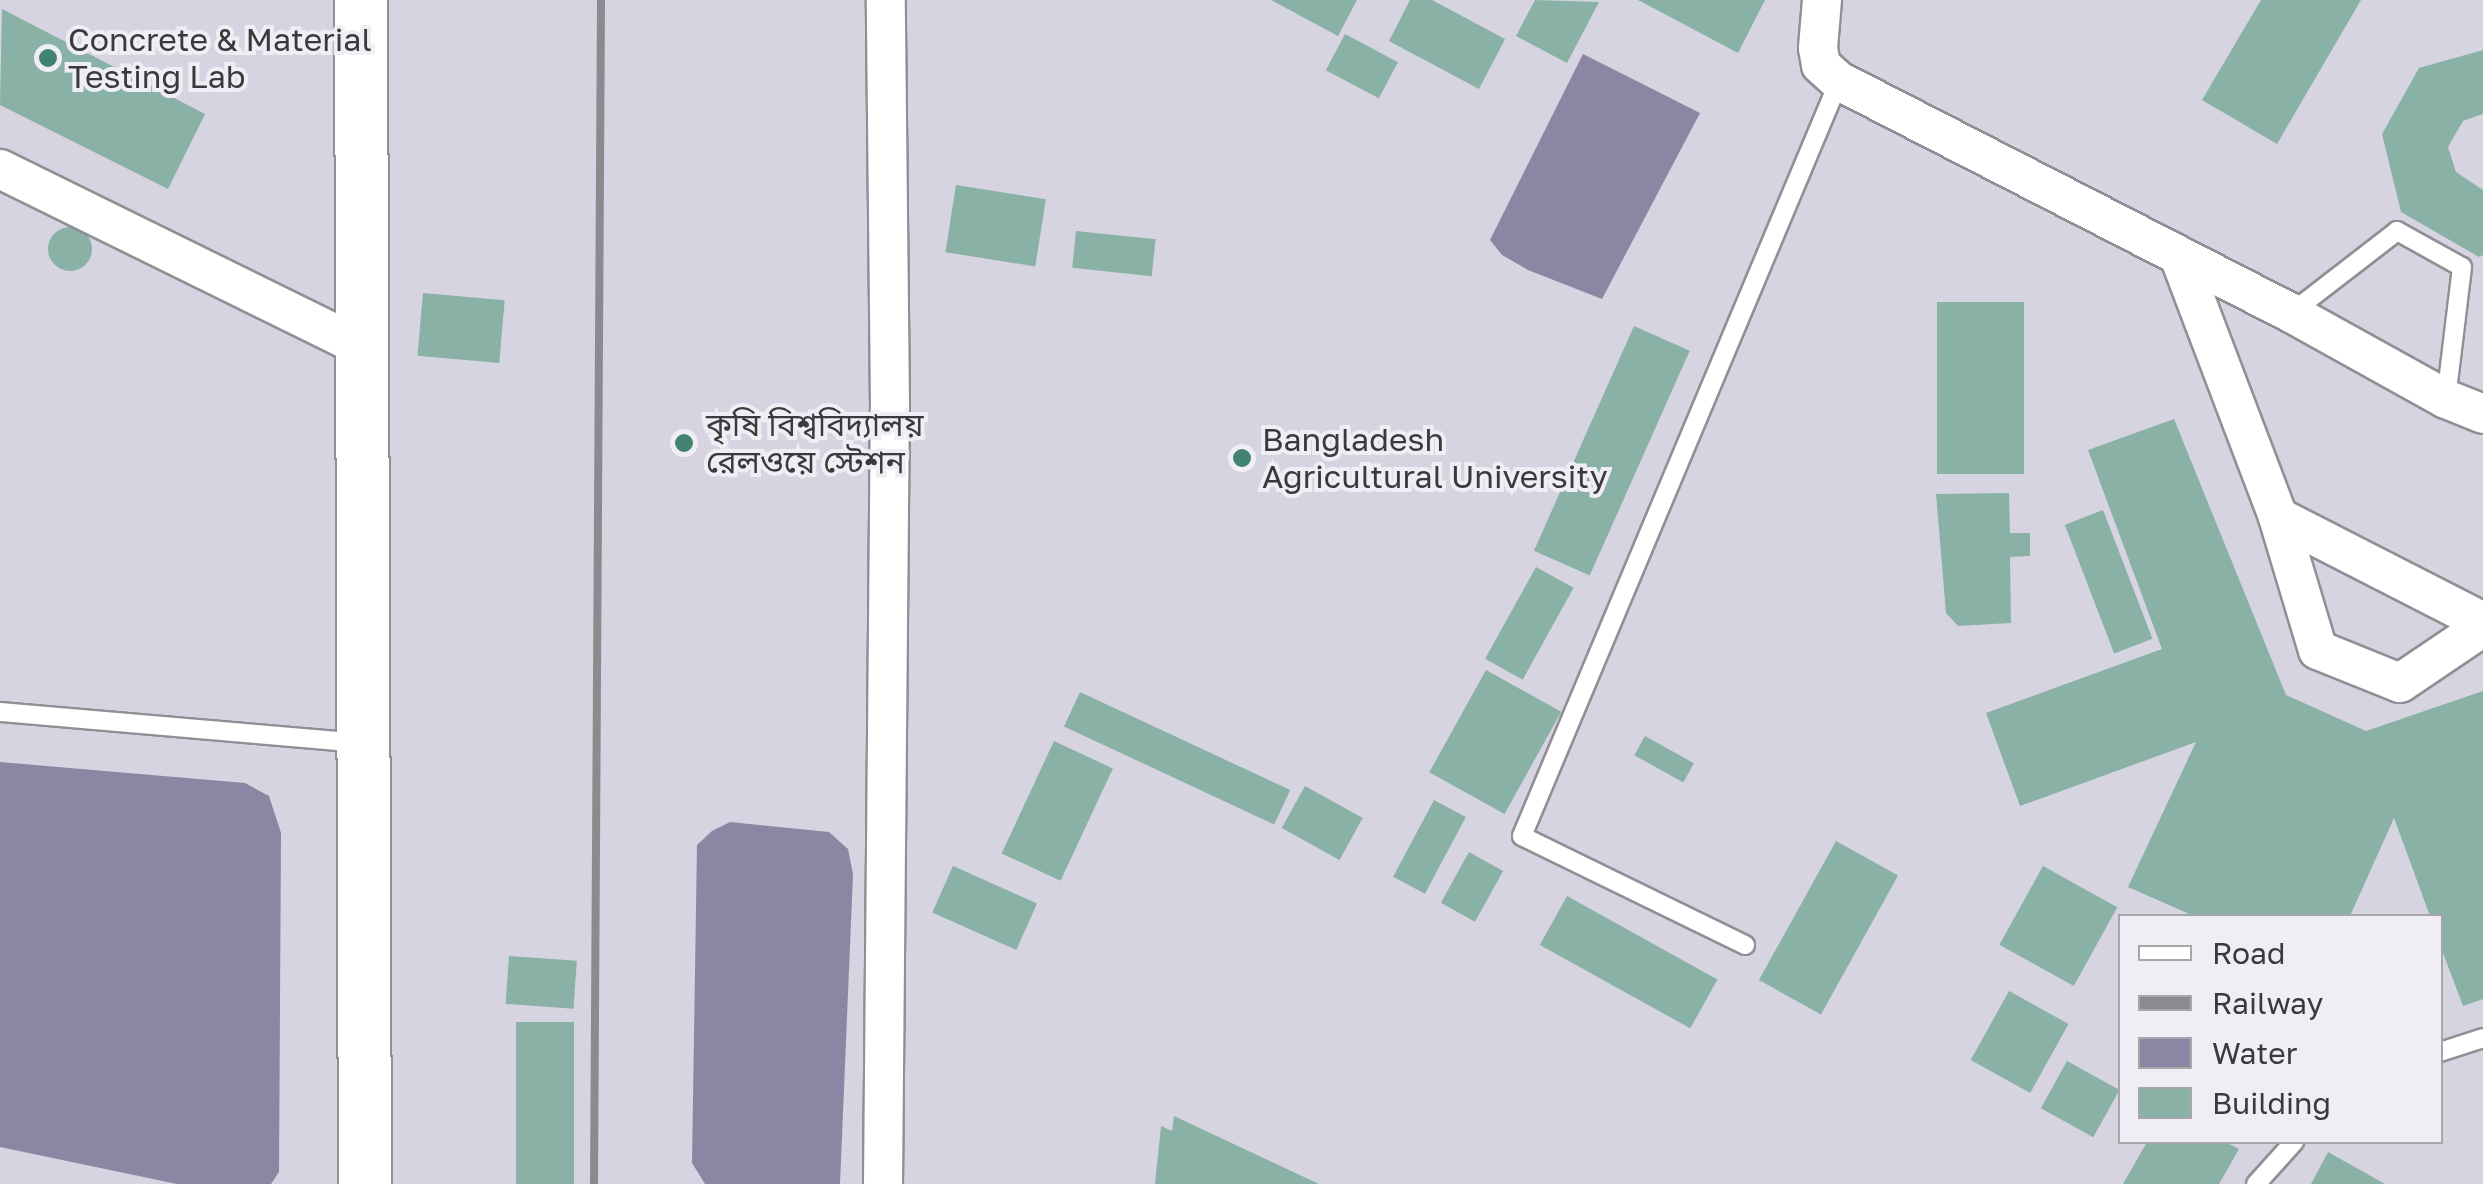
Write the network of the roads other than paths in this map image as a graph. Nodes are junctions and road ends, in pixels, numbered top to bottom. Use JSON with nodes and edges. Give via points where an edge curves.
{"nodes":[{"id":1,"x":361,"y":0,"type":"edge"},
{"id":2,"x":886,"y":0,"type":"edge"},
{"id":3,"x":1822,"y":0,"type":"edge"},
{"id":4,"x":1839,"y":81,"type":"junction"},
{"id":5,"x":0,"y":170,"type":"edge"},
{"id":6,"x":2179,"y":256,"type":"junction"},
{"id":7,"x":2291,"y":313,"type":"junction"},
{"id":8,"x":361,"y":347,"type":"junction"},
{"id":9,"x":2446,"y":400,"type":"junction"},
{"id":10,"x":2483,"y":414,"type":"edge"},
{"id":11,"x":2278,"y":517,"type":"junction"},
{"id":12,"x":2483,"y":625,"type":"edge"},
{"id":13,"x":0,"y":712,"type":"edge"},
{"id":14,"x":361,"y":744,"type":"junction"},
{"id":15,"x":1744,"y":945,"type":"dead end"},
{"id":16,"x":2483,"y":1038,"type":"edge"},
{"id":17,"x":2443,"y":1051,"type":"edge"},
{"id":18,"x":2292,"y":1144,"type":"edge"},
{"id":19,"x":364,"y":1184,"type":"edge"},
{"id":20,"x":884,"y":1184,"type":"edge"},
{"id":21,"x":2256,"y":1184,"type":"edge"}],
"edges":[{"from":1,"to":8,"type":"street"},
{"from":2,"to":20,"type":"street"},
{"from":3,"to":4,"type":"street","via":[[1821,65]]},
{"from":4,"to":6,"type":"street"},
{"from":4,"to":15,"type":"lane","via":[[1522,836]]},
{"from":5,"to":8,"type":"street"},
{"from":6,"to":7,"type":"street"},
{"from":6,"to":11,"type":"street"},
{"from":7,"to":9,"type":"street"},
{"from":7,"to":9,"type":"lane","via":[[2397,231],[2462,267]]},
{"from":8,"to":14,"type":"street"},
{"from":9,"to":10,"type":"street"},
{"from":11,"to":12,"type":"street"},
{"from":11,"to":12,"type":"street","via":[[2318,650],[2400,683]]},
{"from":13,"to":14,"type":"lane"},
{"from":14,"to":19,"type":"street"},
{"from":16,"to":17,"type":"lane"},
{"from":18,"to":21,"type":"lane"}]}
